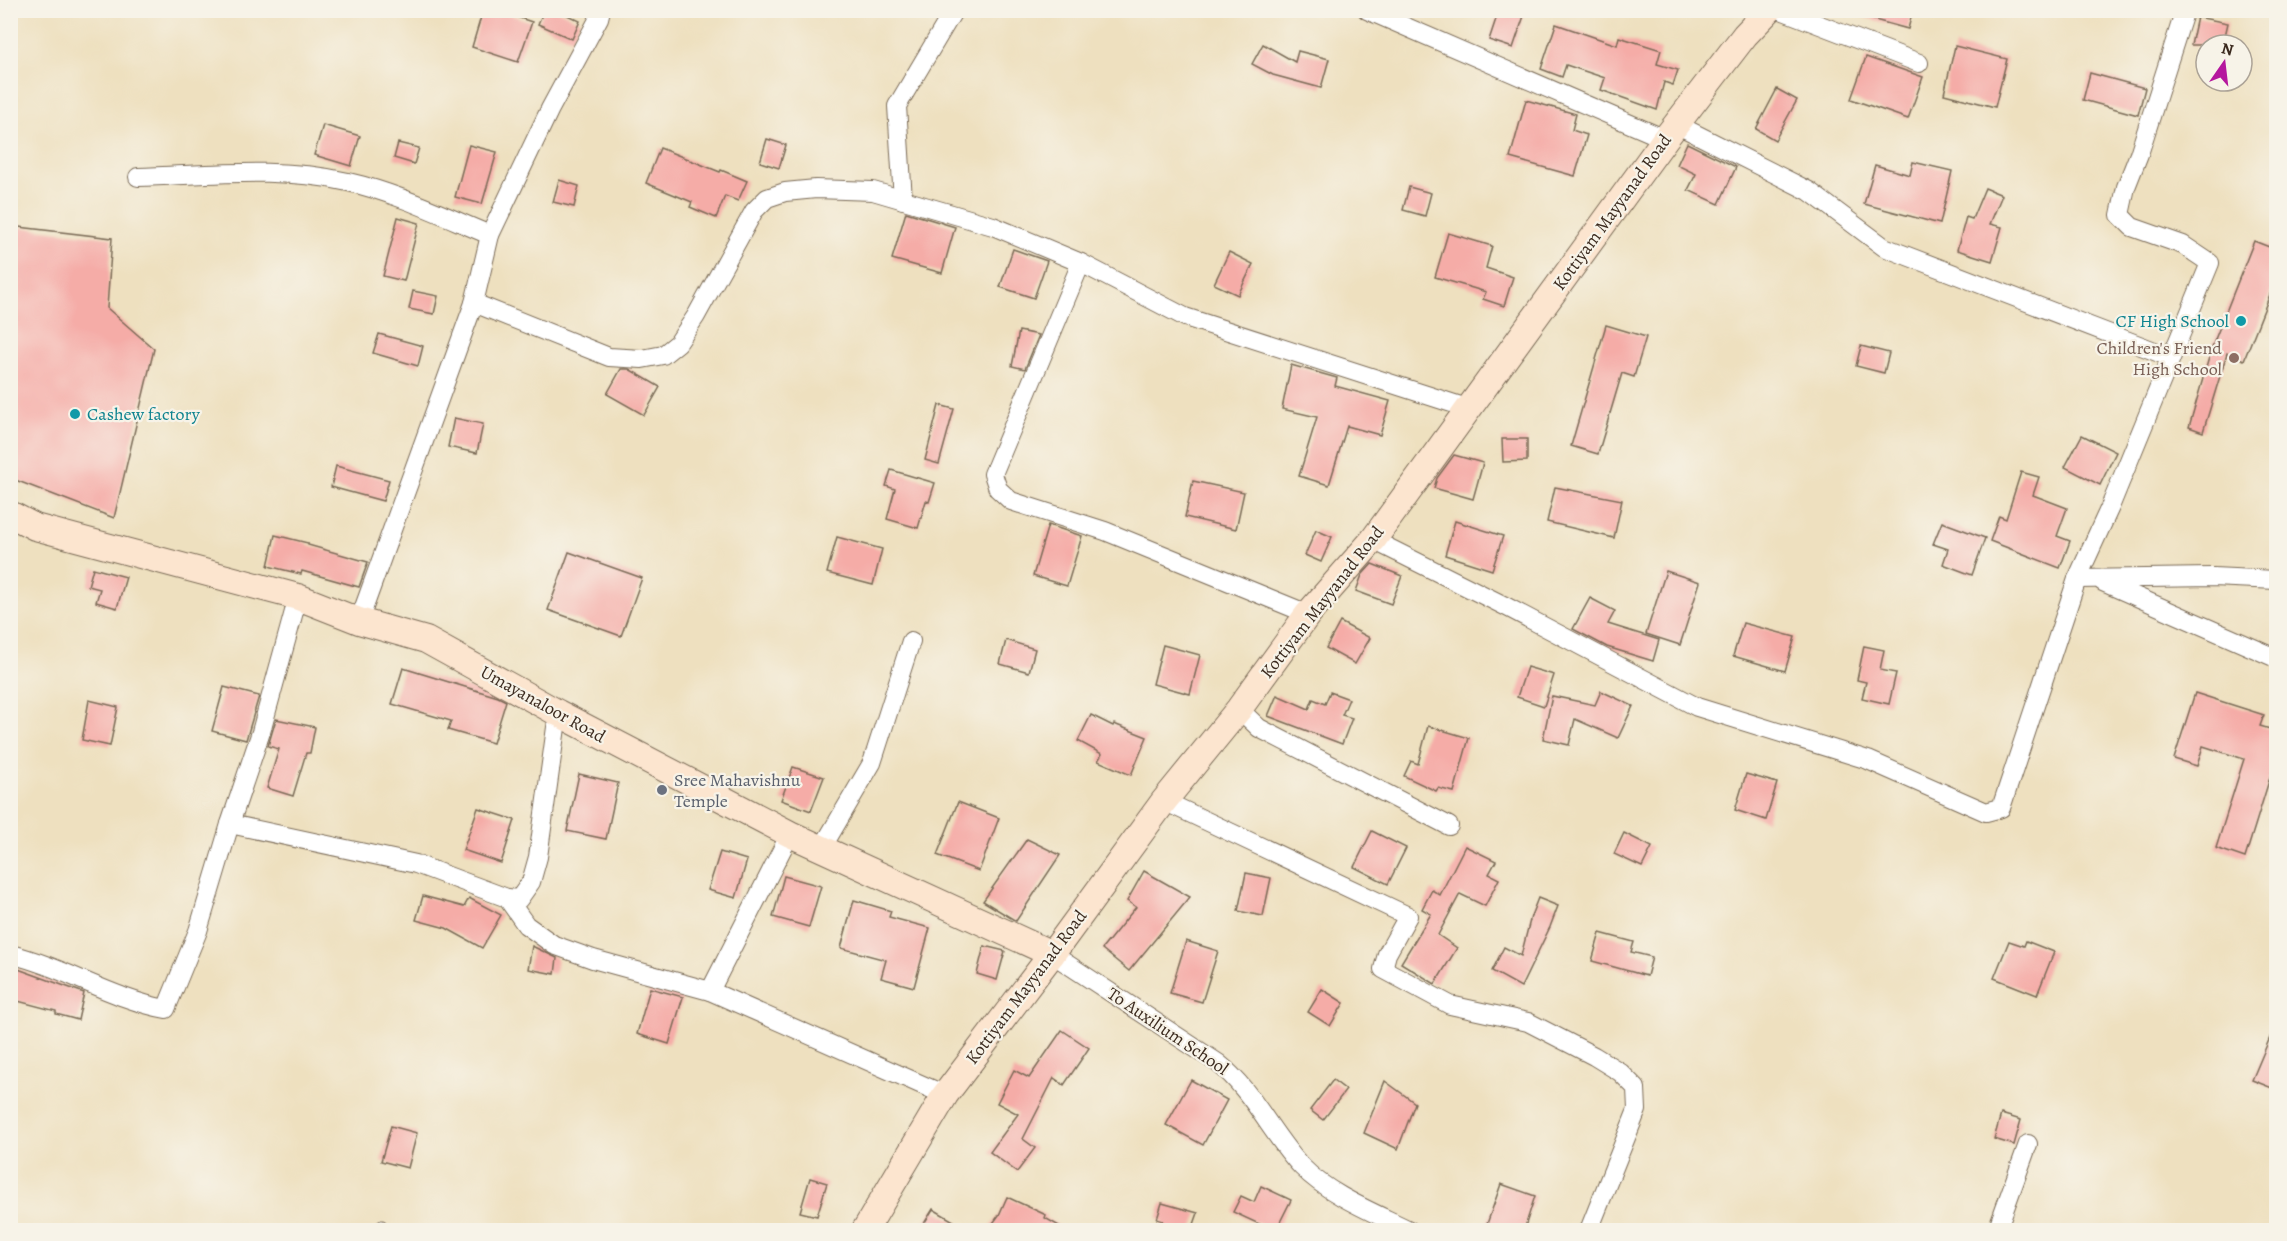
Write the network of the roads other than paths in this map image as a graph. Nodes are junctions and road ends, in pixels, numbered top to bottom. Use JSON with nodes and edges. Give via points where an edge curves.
{"nodes":[{"id":1,"x":601,"y":10,"type":"edge"},
{"id":2,"x":954,"y":10,"type":"edge"},
{"id":3,"x":1367,"y":10,"type":"edge"},
{"id":4,"x":1769,"y":10,"type":"edge"},
{"id":5,"x":1781,"y":10,"type":"edge"},
{"id":6,"x":2184,"y":13,"type":"dead end"},
{"id":7,"x":1919,"y":63,"type":"dead end"},
{"id":8,"x":1671,"y":131,"type":"junction"},
{"id":9,"x":138,"y":177,"type":"dead end"},
{"id":10,"x":903,"y":200,"type":"junction"},
{"id":11,"x":490,"y":235,"type":"junction"},
{"id":12,"x":1081,"y":263,"type":"junction"},
{"id":13,"x":474,"y":303,"type":"junction"},
{"id":14,"x":2170,"y":357,"type":"junction"},
{"id":15,"x":1467,"y":408,"type":"junction"},
{"id":16,"x":10,"y":514,"type":"edge"},
{"id":17,"x":1372,"y":540,"type":"junction"},
{"id":18,"x":2086,"y":579,"type":"junction"},
{"id":19,"x":2277,"y":580,"type":"edge"},
{"id":20,"x":298,"y":597,"type":"junction"},
{"id":21,"x":1308,"y":614,"type":"junction"},
{"id":22,"x":359,"y":621,"type":"junction"},
{"id":23,"x":911,"y":641,"type":"dead end"},
{"id":24,"x":2277,"y":657,"type":"edge"},
{"id":25,"x":1239,"y":709,"type":"junction"},
{"id":26,"x":558,"y":713,"type":"junction"},
{"id":27,"x":1164,"y":801,"type":"junction"},
{"id":28,"x":230,"y":824,"type":"junction"},
{"id":29,"x":1449,"y":826,"type":"dead end"},
{"id":30,"x":790,"y":834,"type":"junction"},
{"id":31,"x":822,"y":848,"type":"junction"},
{"id":32,"x":507,"y":898,"type":"junction"},
{"id":33,"x":10,"y":954,"type":"edge"},
{"id":34,"x":1052,"y":954,"type":"junction"},
{"id":35,"x":710,"y":992,"type":"junction"},
{"id":36,"x":945,"y":1095,"type":"junction"},
{"id":37,"x":2028,"y":1144,"type":"dead end"},
{"id":38,"x":865,"y":1230,"type":"edge"},
{"id":39,"x":1408,"y":1230,"type":"edge"},
{"id":40,"x":1589,"y":1230,"type":"edge"},
{"id":41,"x":1997,"y":1230,"type":"edge"}],
"edges":[{"from":1,"to":11,"type":"street"},
{"from":2,"to":10,"type":"street","via":[[897,106]]},
{"from":3,"to":8,"type":"street"},
{"from":4,"to":8,"type":"main road","name":"Kottiyam Mayyanad Road"},
{"from":5,"to":7,"type":"street"},
{"from":6,"to":14,"type":"street","via":[[2120,214],[2132,227],[2183,245],[2210,263]]},
{"from":8,"to":14,"type":"street","via":[[1809,191],[1884,247]]},
{"from":8,"to":15,"type":"main road","name":"Kottiyam Mayyanad Road"},
{"from":9,"to":11,"type":"street","via":[[275,172],[348,182]]},
{"from":10,"to":12,"type":"street","via":[[993,226]]},
{"from":10,"to":13,"type":"street","via":[[873,191],[816,189],[767,198],[754,212],[696,316],[678,343],[663,355],[642,359],[609,357]]},
{"from":11,"to":13,"type":"street"},
{"from":12,"to":15,"type":"street","via":[[1185,317]]},
{"from":12,"to":21,"type":"street","via":[[993,474],[999,489],[1011,501],[1105,531]]},
{"from":13,"to":22,"type":"street"},
{"from":14,"to":18,"type":"street","via":[[2110,507]]},
{"from":15,"to":17,"type":"main road","name":"Kottiyam Mayyanad Road"},
{"from":16,"to":20,"type":"main road","name":"Umayanaloor Road","via":[[35,527]]},
{"from":17,"to":18,"type":"street","via":[[1697,707],[1868,760],[1986,812],[2001,808]]},
{"from":17,"to":21,"type":"main road","name":"Kottiyam Mayyanad Road"},
{"from":18,"to":19,"type":"street","via":[[2213,576]]},
{"from":18,"to":24,"type":"street"},
{"from":20,"to":22,"type":"main road","name":"Umayanaloor Road"},
{"from":20,"to":28,"type":"street","via":[[261,732]]},
{"from":21,"to":25,"type":"main road","name":"Kottiyam Mayyanad Road"},
{"from":22,"to":26,"type":"main road","name":"Umayanaloor Road","via":[[426,640]]},
{"from":23,"to":31,"type":"street","via":[[872,763]]},
{"from":25,"to":27,"type":"main road","name":"Kottiyam Mayyanad Road"},
{"from":25,"to":29,"type":"street","via":[[1259,728]]},
{"from":26,"to":30,"type":"main road","name":"Umayanaloor Road"},
{"from":26,"to":32,"type":"street","via":[[538,857],[531,882],[519,898]]},
{"from":27,"to":34,"type":"main road","name":"Kottiyam Mayyanad Road"},
{"from":27,"to":40,"type":"street","via":[[1408,916],[1383,969],[1450,1005],[1528,1022],[1594,1056],[1620,1072],[1636,1088],[1636,1110]]},
{"from":28,"to":32,"type":"street","via":[[416,864]]},
{"from":28,"to":33,"type":"street","via":[[198,931],[166,1009],[142,1005]]},
{"from":30,"to":31,"type":"main road","name":"Umayanaloor Road"},
{"from":30,"to":35,"type":"street"},
{"from":31,"to":34,"type":"main road","name":"Umayanaloor Road"},
{"from":32,"to":35,"type":"street","via":[[526,925],[554,945]]},
{"from":34,"to":36,"type":"main road","name":"Kottiyam Mayyanad Road"},
{"from":34,"to":39,"type":"street","name":"To Auxilium School","via":[[1234,1076],[1289,1152],[1325,1186]]},
{"from":35,"to":36,"type":"street"},
{"from":36,"to":38,"type":"main road","name":"Kottiyam Mayyanad Road"},
{"from":37,"to":41,"type":"street"}]}
